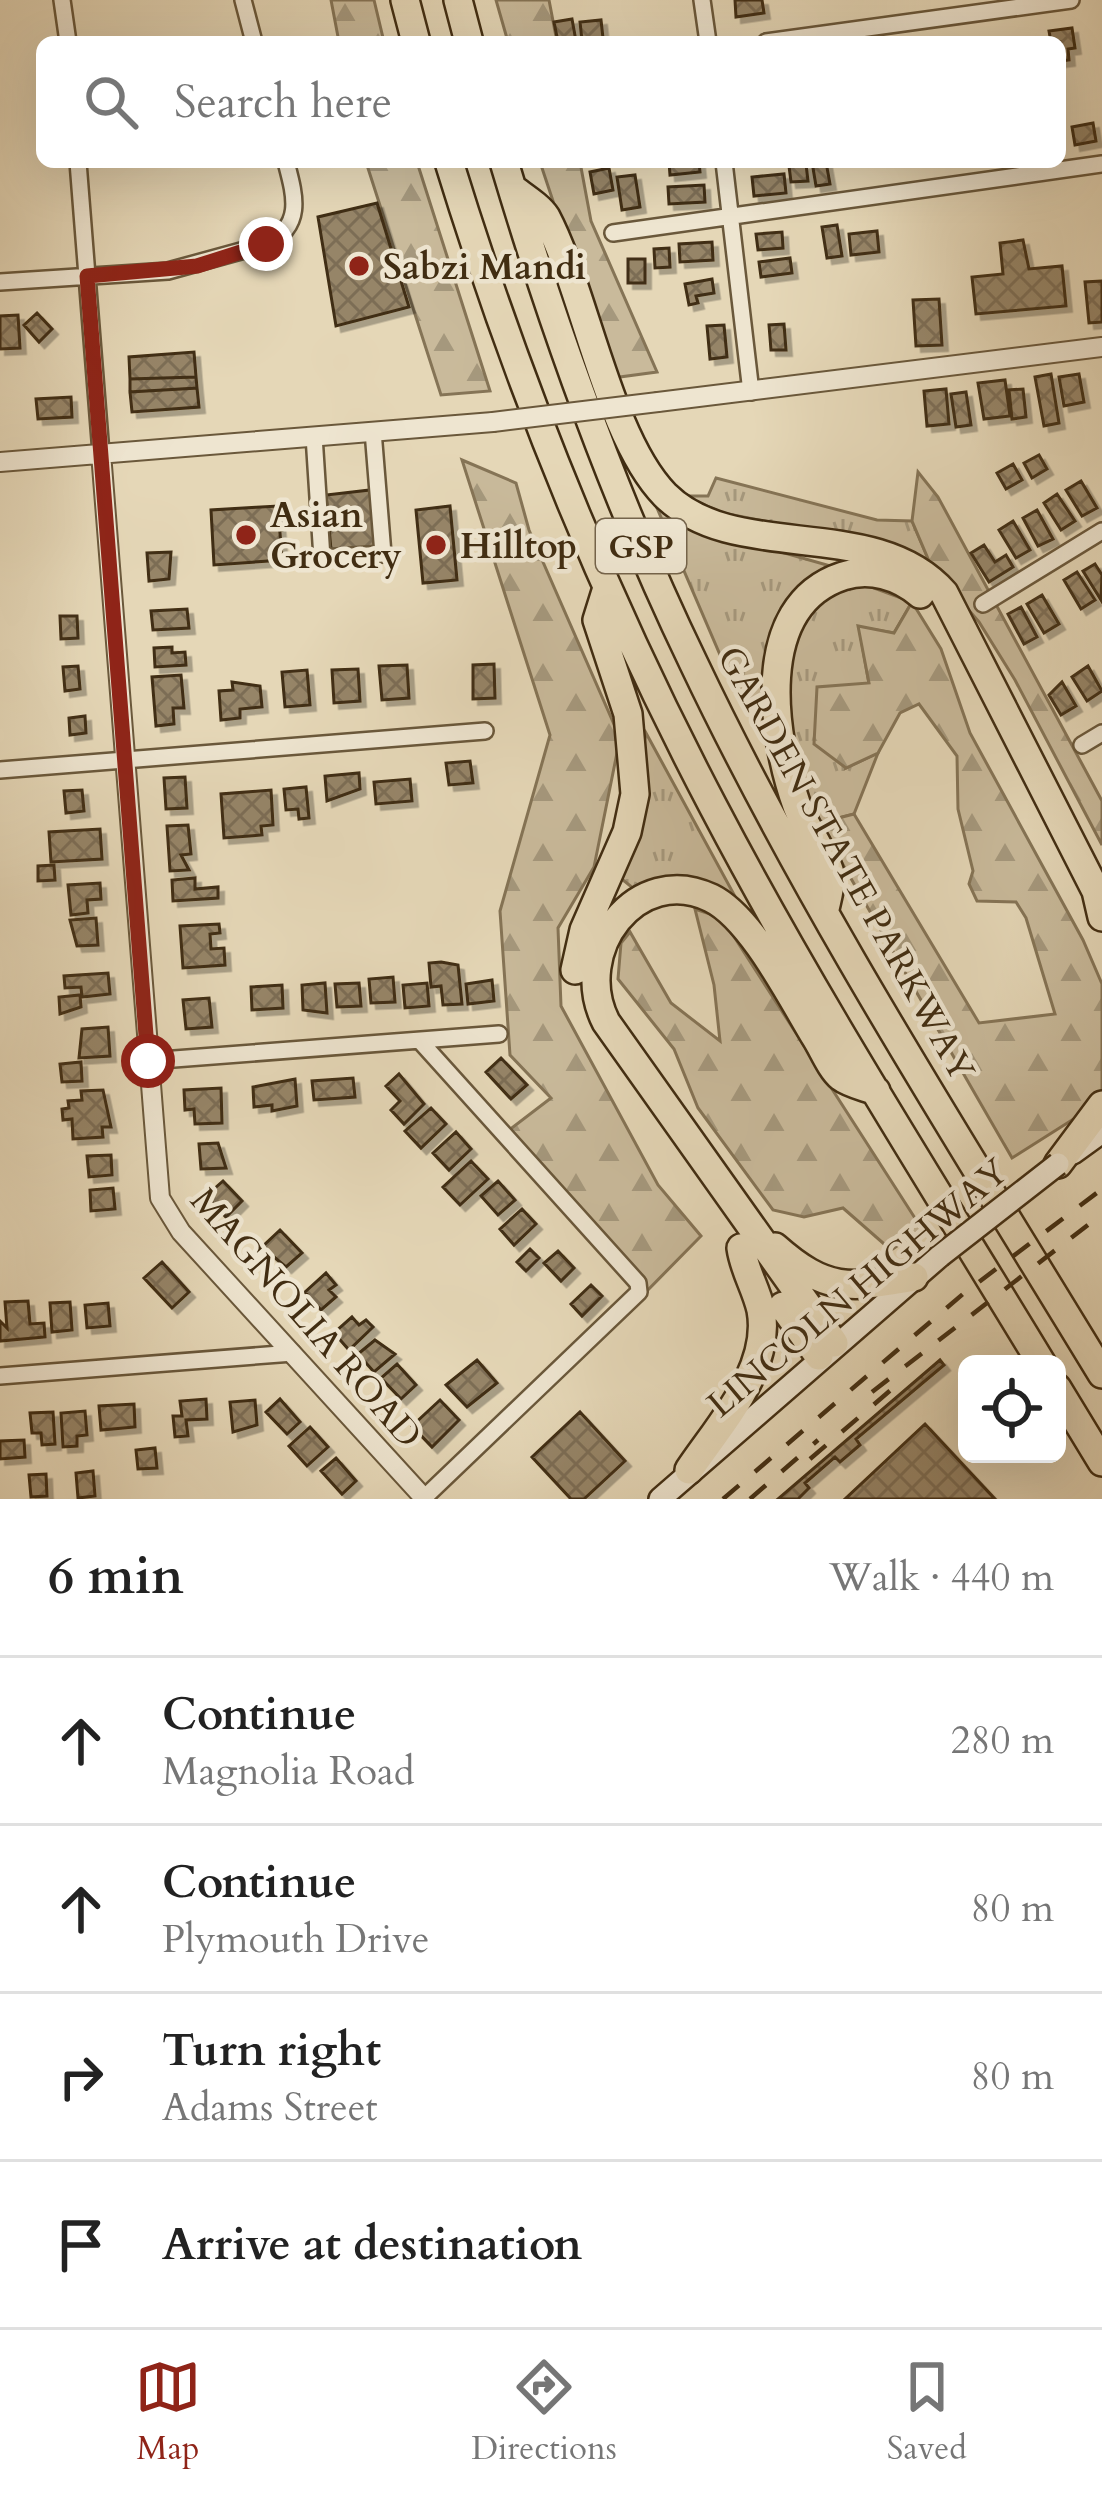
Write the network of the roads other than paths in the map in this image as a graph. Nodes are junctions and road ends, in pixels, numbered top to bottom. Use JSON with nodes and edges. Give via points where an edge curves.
{"nodes":[{"id":1,"x":62,"y":0,"type":"edge"},
{"id":2,"x":243,"y":0,"type":"edge"},
{"id":3,"x":405,"y":0,"type":"edge"},
{"id":4,"x":458,"y":0,"type":"edge"},
{"id":5,"x":702,"y":0,"type":"edge"},
{"id":6,"x":1071,"y":0,"type":"edge"},
{"id":7,"x":67,"y":36,"type":"edge"},
{"id":8,"x":252,"y":36,"type":"edge"},
{"id":9,"x":414,"y":36,"type":"edge"},
{"id":10,"x":468,"y":36,"type":"edge"},
{"id":11,"x":707,"y":36,"type":"edge"},
{"id":12,"x":810,"y":36,"type":"edge"},
{"id":13,"x":1102,"y":164,"type":"edge"},
{"id":14,"x":78,"y":168,"type":"edge"},
{"id":15,"x":287,"y":168,"type":"edge"},
{"id":16,"x":451,"y":168,"type":"edge"},
{"id":17,"x":725,"y":168,"type":"edge"},
{"id":18,"x":508,"y":175,"type":"edge"},
{"id":19,"x":731,"y":215,"type":"junction"},
{"id":20,"x":614,"y":233,"type":"dead end"},
{"id":21,"x":87,"y":276,"type":"junction"},
{"id":22,"x":0,"y":282,"type":"edge"},
{"id":23,"x":1102,"y":347,"type":"edge"},
{"id":24,"x":751,"y":392,"type":"junction"},
{"id":25,"x":374,"y":431,"type":"junction"},
{"id":26,"x":314,"y":436,"type":"junction"},
{"id":27,"x":101,"y":452,"type":"junction"},
{"id":28,"x":0,"y":462,"type":"edge"},
{"id":29,"x":1102,"y":531,"type":"edge"},
{"id":30,"x":607,"y":588,"type":"junction"},
{"id":31,"x":983,"y":604,"type":"dead end"},
{"id":32,"x":986,"y":683,"type":"junction"},
{"id":33,"x":485,"y":731,"type":"dead end"},
{"id":34,"x":1102,"y":734,"type":"edge"},
{"id":35,"x":1082,"y":745,"type":"dead end"},
{"id":36,"x":128,"y":760,"type":"junction"},
{"id":37,"x":0,"y":770,"type":"edge"},
{"id":38,"x":1100,"y":901,"type":"edge"},
{"id":39,"x":825,"y":909,"type":"junction"},
{"id":40,"x":499,"y":1034,"type":"dead end"},
{"id":41,"x":420,"y":1040,"type":"junction"},
{"id":42,"x":148,"y":1061,"type":"junction"},
{"id":43,"x":876,"y":1090,"type":"junction"},
{"id":44,"x":1102,"y":1105,"type":"edge"},
{"id":45,"x":1102,"y":1132,"type":"edge"},
{"id":46,"x":1058,"y":1164,"type":"junction"},
{"id":47,"x":740,"y":1216,"type":"junction"},
{"id":48,"x":741,"y":1248,"type":"junction"},
{"id":49,"x":914,"y":1277,"type":"junction"},
{"id":50,"x":826,"y":1350,"type":"junction"},
{"id":51,"x":293,"y":1353,"type":"junction"},
{"id":52,"x":1037,"y":1355,"type":"edge"},
{"id":53,"x":1102,"y":1374,"type":"edge"},
{"id":54,"x":0,"y":1376,"type":"edge"},
{"id":55,"x":1066,"y":1403,"type":"edge"},
{"id":56,"x":1102,"y":1462,"type":"edge"},
{"id":57,"x":689,"y":1470,"type":"junction"},
{"id":58,"x":424,"y":1498,"type":"edge"},
{"id":59,"x":660,"y":1499,"type":"edge"}],
"edges":[{"from":1,"to":7,"type":"street"},
{"from":2,"to":8,"type":"street"},
{"from":3,"to":9,"type":"highway"},
{"from":4,"to":10,"type":"highway"},
{"from":5,"to":11,"type":"street"},
{"from":6,"to":12,"type":"street"},
{"from":13,"to":19,"type":"street"},
{"from":14,"to":21,"type":"street"},
{"from":15,"to":21,"type":"street","via":[[296,203],[280,237],[197,266]]},
{"from":16,"to":30,"type":"highway","via":[[528,400]]},
{"from":17,"to":19,"type":"street"},
{"from":18,"to":32,"type":"highway","via":[[544,213],[621,413],[664,494],[705,520],[918,569],[957,612]]},
{"from":18,"to":39,"type":"highway","name":"GARDEN STATE PARKWAY","number":"GSP","via":[[562,343],[643,550],[742,761]]},
{"from":19,"to":20,"type":"street"},
{"from":19,"to":24,"type":"street"},
{"from":21,"to":22,"type":"street"},
{"from":21,"to":27,"type":"street"},
{"from":23,"to":24,"type":"street"},
{"from":24,"to":25,"type":"street","bridge":true},
{"from":25,"to":26,"type":"street"},
{"from":25,"to":26,"type":"street","via":[[383,554],[322,558]]},
{"from":26,"to":27,"type":"street"},
{"from":27,"to":28,"type":"street"},
{"from":27,"to":36,"type":"street","name":"MAGNOLIA ROAD"},
{"from":29,"to":31,"type":"street"},
{"from":30,"to":43,"type":"highway","via":[[715,809]]},
{"from":30,"to":48,"type":"highway","via":[[597,620],[628,714],[634,794],[622,846],[580,941],[577,993],[603,1047]]},
{"from":32,"to":38,"type":"highway"},
{"from":32,"to":39,"type":"highway","via":[[927,601],[893,577],[845,576],[804,604],[780,654],[776,717],[797,806],[831,875]]},
{"from":33,"to":36,"type":"street"},
{"from":34,"to":35,"type":"street"},
{"from":36,"to":37,"type":"street"},
{"from":36,"to":42,"type":"street","name":"MAGNOLIA ROAD"},
{"from":39,"to":53,"type":"highway","name":"GARDEN STATE PARKWAY","number":"GSP"},
{"from":40,"to":41,"type":"street"},
{"from":41,"to":42,"type":"street"},
{"from":41,"to":58,"type":"street","via":[[638,1283],[638,1292]]},
{"from":42,"to":51,"type":"street","name":"MAGNOLIA ROAD","via":[[164,1208]]},
{"from":43,"to":47,"type":"highway","via":[[841,1077],[748,933],[720,904],[674,892],[619,919],[594,962],[599,1009]]},
{"from":43,"to":52,"type":"highway"},
{"from":44,"to":46,"type":"highway"},
{"from":45,"to":46,"type":"main road","name":"LINCOLN HIGHWAY"},
{"from":46,"to":49,"type":"main road","name":"LINCOLN HIGHWAY","bridge":true},
{"from":47,"to":49,"type":"highway","via":[[826,1282],[865,1286]]},
{"from":47,"to":50,"type":"highway"},
{"from":48,"to":50,"type":"highway"},
{"from":48,"to":57,"type":"highway","via":[[761,1311],[759,1353]]},
{"from":49,"to":50,"type":"main road","name":"LINCOLN HIGHWAY"},
{"from":50,"to":57,"type":"main road","name":"LINCOLN HIGHWAY"},
{"from":51,"to":54,"type":"street"},
{"from":51,"to":58,"type":"street","name":"MAGNOLIA ROAD"},
{"from":55,"to":56,"type":"highway"},
{"from":57,"to":59,"type":"main road","name":"LINCOLN HIGHWAY"}]}
